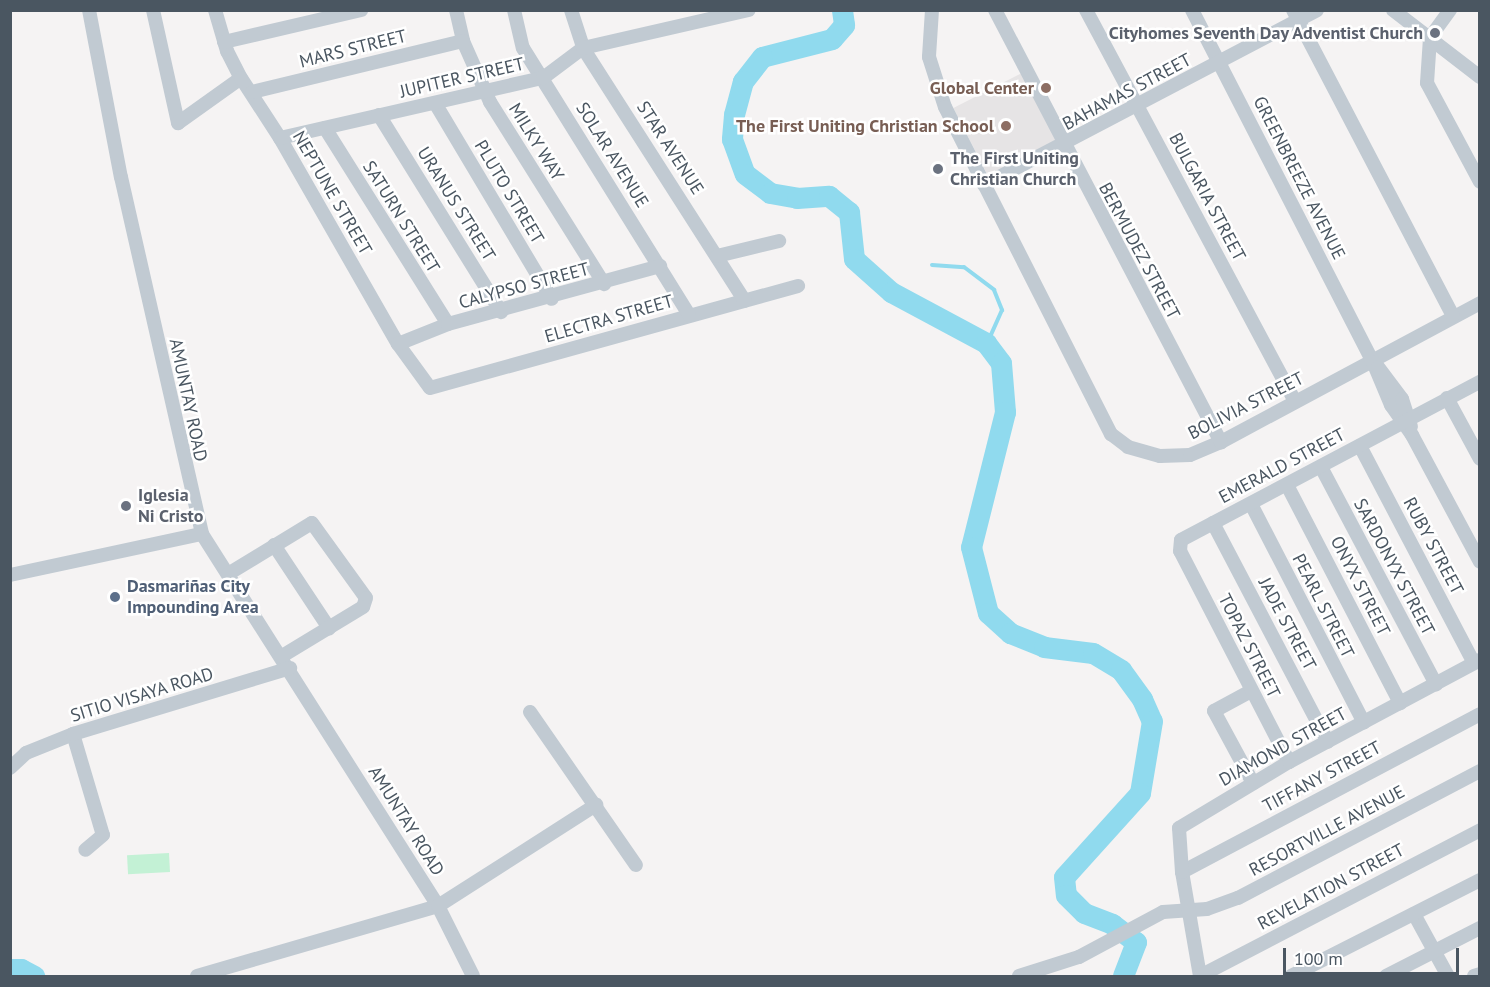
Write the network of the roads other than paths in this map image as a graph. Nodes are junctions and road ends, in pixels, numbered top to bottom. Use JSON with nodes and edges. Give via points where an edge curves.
{"nodes":[{"id":1,"x":89,"y":10,"type":"edge"},
{"id":2,"x":153,"y":10,"type":"edge"},
{"id":3,"x":215,"y":10,"type":"edge"},
{"id":4,"x":361,"y":10,"type":"edge"},
{"id":5,"x":456,"y":10,"type":"edge"},
{"id":6,"x":514,"y":10,"type":"edge"},
{"id":7,"x":571,"y":10,"type":"edge"},
{"id":8,"x":932,"y":10,"type":"edge"},
{"id":9,"x":995,"y":10,"type":"edge"},
{"id":10,"x":1086,"y":10,"type":"edge"},
{"id":11,"x":1191,"y":10,"type":"edge"},
{"id":12,"x":1317,"y":10,"type":"edge"},
{"id":13,"x":1393,"y":10,"type":"edge"},
{"id":14,"x":1450,"y":10,"type":"edge"},
{"id":15,"x":749,"y":12,"type":"edge"},
{"id":16,"x":1296,"y":16,"type":"edge"},
{"id":17,"x":1430,"y":38,"type":"junction"},
{"id":18,"x":463,"y":41,"type":"junction"},
{"id":19,"x":224,"y":42,"type":"junction"},
{"id":20,"x":583,"y":48,"type":"junction"},
{"id":21,"x":1220,"y":64,"type":"junction"},
{"id":22,"x":1479,"y":77,"type":"edge"},
{"id":23,"x":241,"y":78,"type":"junction"},
{"id":24,"x":543,"y":78,"type":"junction"},
{"id":25,"x":485,"y":91,"type":"junction"},
{"id":26,"x":252,"y":92,"type":"junction"},
{"id":27,"x":435,"y":103,"type":"junction"},
{"id":28,"x":1139,"y":106,"type":"junction"},
{"id":29,"x":380,"y":115,"type":"junction"},
{"id":30,"x":325,"y":128,"type":"junction"},
{"id":31,"x":279,"y":138,"type":"junction"},
{"id":32,"x":1064,"y":146,"type":"junction"},
{"id":33,"x":1479,"y":182,"type":"edge"},
{"id":34,"x":984,"y":185,"type":"junction"},
{"id":35,"x":779,"y":241,"type":"dead end"},
{"id":36,"x":717,"y":256,"type":"junction"},
{"id":37,"x":660,"y":266,"type":"junction"},
{"id":38,"x":604,"y":284,"type":"junction"},
{"id":39,"x":798,"y":286,"type":"dead end"},
{"id":40,"x":552,"y":299,"type":"junction"},
{"id":41,"x":745,"y":301,"type":"junction"},
{"id":42,"x":1479,"y":303,"type":"edge"},
{"id":43,"x":501,"y":312,"type":"junction"},
{"id":44,"x":689,"y":315,"type":"junction"},
{"id":45,"x":1454,"y":316,"type":"junction"},
{"id":46,"x":448,"y":324,"type":"junction"},
{"id":47,"x":398,"y":344,"type":"junction"},
{"id":48,"x":1373,"y":362,"type":"junction"},
{"id":49,"x":1479,"y":382,"type":"edge"},
{"id":50,"x":430,"y":388,"type":"joint"},
{"id":51,"x":1447,"y":399,"type":"junction"},
{"id":52,"x":1295,"y":402,"type":"junction"},
{"id":53,"x":1406,"y":422,"type":"junction"},
{"id":54,"x":1221,"y":442,"type":"junction"},
{"id":55,"x":1360,"y":446,"type":"junction"},
{"id":56,"x":1479,"y":459,"type":"edge"},
{"id":57,"x":1321,"y":467,"type":"junction"},
{"id":58,"x":1287,"y":485,"type":"junction"},
{"id":59,"x":1251,"y":504,"type":"junction"},
{"id":60,"x":1213,"y":524,"type":"junction"},
{"id":61,"x":202,"y":534,"type":"junction"},
{"id":62,"x":274,"y":545,"type":"junction"},
{"id":63,"x":1178,"y":546,"type":"joint"},
{"id":64,"x":1479,"y":562,"type":"edge"},
{"id":65,"x":228,"y":574,"type":"junction"},
{"id":66,"x":10,"y":575,"type":"edge"},
{"id":67,"x":329,"y":628,"type":"junction"},
{"id":68,"x":1476,"y":661,"type":"edge"},
{"id":69,"x":286,"y":662,"type":"junction"},
{"id":70,"x":1436,"y":684,"type":"junction"},
{"id":71,"x":1251,"y":690,"type":"junction"},
{"id":72,"x":1400,"y":703,"type":"junction"},
{"id":73,"x":530,"y":712,"type":"dead end"},
{"id":74,"x":1479,"y":714,"type":"edge"},
{"id":75,"x":1364,"y":723,"type":"junction"},
{"id":76,"x":74,"y":734,"type":"junction"},
{"id":77,"x":1328,"y":742,"type":"junction"},
{"id":78,"x":1289,"y":762,"type":"junction"},
{"id":79,"x":10,"y":768,"type":"edge"},
{"id":80,"x":1479,"y":771,"type":"edge"},
{"id":81,"x":1253,"y":783,"type":"junction"},
{"id":82,"x":596,"y":805,"type":"junction"},
{"id":83,"x":1479,"y":830,"type":"edge"},
{"id":84,"x":85,"y":850,"type":"dead end"},
{"id":85,"x":636,"y":865,"type":"dead end"},
{"id":86,"x":1182,"y":872,"type":"junction"},
{"id":87,"x":1479,"y":880,"type":"edge"},
{"id":88,"x":438,"y":906,"type":"junction"},
{"id":89,"x":1188,"y":911,"type":"junction"},
{"id":90,"x":1414,"y":914,"type":"junction"},
{"id":91,"x":1479,"y":928,"type":"edge"},
{"id":92,"x":1434,"y":951,"type":"junction"},
{"id":93,"x":1479,"y":974,"type":"edge"},
{"id":94,"x":197,"y":976,"type":"edge"},
{"id":95,"x":473,"y":976,"type":"edge"},
{"id":96,"x":1019,"y":976,"type":"edge"},
{"id":97,"x":1200,"y":976,"type":"edge"},
{"id":98,"x":1291,"y":976,"type":"edge"},
{"id":99,"x":1386,"y":976,"type":"edge"},
{"id":100,"x":1448,"y":976,"type":"edge"},
{"id":101,"x":1474,"y":976,"type":"edge"}],
"edges":[{"from":1,"to":61,"type":"street","name":"AMUNTAY ROAD","via":[[123,188]]},
{"from":2,"to":23,"type":"street","via":[[178,123]]},
{"from":3,"to":19,"type":"street","name":"NEPTUNE STREET"},
{"from":4,"to":19,"type":"street"},
{"from":5,"to":18,"type":"street","name":"MILKY WAY"},
{"from":6,"to":24,"type":"street","name":"SOLAR AVENUE","via":[[524,48]]},
{"from":7,"to":20,"type":"street","name":"STAR AVENUE"},
{"from":8,"to":34,"type":"street","name":"BOLIVIA STREET","via":[[932,69],[945,107]]},
{"from":9,"to":32,"type":"street","name":"BERMUDEZ STREET"},
{"from":10,"to":28,"type":"street","name":"BULGARIA STREET"},
{"from":11,"to":21,"type":"street","name":"GREENBREEZE AVENUE"},
{"from":12,"to":16,"type":"street","name":"BAHAMAS STREET"},
{"from":13,"to":17,"type":"street"},
{"from":14,"to":17,"type":"street"},
{"from":15,"to":20,"type":"street","name":"JUPITER STREET"},
{"from":16,"to":21,"type":"street","name":"BAHAMAS STREET"},
{"from":16,"to":45,"type":"street"},
{"from":17,"to":22,"type":"street"},
{"from":17,"to":33,"type":"street","via":[[1427,82]]},
{"from":18,"to":25,"type":"street","name":"MILKY WAY"},
{"from":18,"to":26,"type":"street","name":"MARS STREET"},
{"from":19,"to":23,"type":"street","name":"NEPTUNE STREET"},
{"from":20,"to":24,"type":"street","name":"JUPITER STREET"},
{"from":20,"to":36,"type":"street","name":"STAR AVENUE"},
{"from":21,"to":28,"type":"street","name":"BAHAMAS STREET"},
{"from":21,"to":48,"type":"street","name":"GREENBREEZE AVENUE"},
{"from":23,"to":26,"type":"street","name":"NEPTUNE STREET"},
{"from":24,"to":25,"type":"street","name":"JUPITER STREET"},
{"from":24,"to":37,"type":"street","name":"SOLAR AVENUE"},
{"from":25,"to":27,"type":"street","name":"JUPITER STREET"},
{"from":25,"to":38,"type":"street","name":"MILKY WAY"},
{"from":26,"to":31,"type":"street","name":"NEPTUNE STREET"},
{"from":27,"to":29,"type":"street","name":"JUPITER STREET"},
{"from":27,"to":40,"type":"street","name":"PLUTO STREET"},
{"from":28,"to":32,"type":"street","name":"BAHAMAS STREET"},
{"from":28,"to":52,"type":"street","name":"BULGARIA STREET"},
{"from":29,"to":30,"type":"street","name":"JUPITER STREET"},
{"from":29,"to":43,"type":"street","name":"URANUS STREET"},
{"from":30,"to":31,"type":"street","name":"JUPITER STREET"},
{"from":30,"to":46,"type":"street","name":"SATURN STREET"},
{"from":31,"to":47,"type":"street","name":"NEPTUNE STREET"},
{"from":32,"to":34,"type":"street","name":"BAHAMAS STREET"},
{"from":32,"to":54,"type":"street","name":"BERMUDEZ STREET"},
{"from":34,"to":54,"type":"street","name":"BOLIVIA STREET","via":[[1111,434],[1128,447],[1160,456],[1190,455]]},
{"from":35,"to":36,"type":"street"},
{"from":36,"to":41,"type":"street","name":"STAR AVENUE"},
{"from":37,"to":38,"type":"street","name":"CALYPSO STREET"},
{"from":37,"to":44,"type":"street","name":"SOLAR AVENUE"},
{"from":38,"to":40,"type":"street","name":"CALYPSO STREET"},
{"from":39,"to":41,"type":"street","name":"ELECTRA STREET"},
{"from":40,"to":43,"type":"street","name":"CALYPSO STREET"},
{"from":41,"to":44,"type":"street","name":"ELECTRA STREET"},
{"from":42,"to":45,"type":"street","name":"BOLIVIA STREET"},
{"from":43,"to":46,"type":"street","name":"CALYPSO STREET"},
{"from":44,"to":50,"type":"street","name":"ELECTRA STREET"},
{"from":45,"to":48,"type":"street","name":"BOLIVIA STREET"},
{"from":46,"to":47,"type":"street","name":"CALYPSO STREET"},
{"from":47,"to":50,"type":"street","name":"NEPTUNE STREET"},
{"from":48,"to":52,"type":"street","name":"BOLIVIA STREET"},
{"from":48,"to":53,"type":"street","name":"GREENBREEZE AVENUE","via":[[1392,382]]},
{"from":49,"to":51,"type":"street","name":"EMERALD STREET"},
{"from":51,"to":53,"type":"street","name":"EMERALD STREET"},
{"from":51,"to":56,"type":"street"},
{"from":52,"to":54,"type":"street","name":"BOLIVIA STREET"},
{"from":53,"to":55,"type":"street","name":"EMERALD STREET"},
{"from":53,"to":64,"type":"street","name":"GREENBREEZE AVENUE"},
{"from":55,"to":57,"type":"street","name":"EMERALD STREET"},
{"from":55,"to":68,"type":"street","name":"RUBY STREET"},
{"from":57,"to":58,"type":"street","name":"EMERALD STREET"},
{"from":57,"to":70,"type":"street","name":"SARDONYX STREET"},
{"from":58,"to":59,"type":"street","name":"EMERALD STREET"},
{"from":58,"to":72,"type":"street","name":"ONYX STREET"},
{"from":59,"to":60,"type":"street","name":"EMERALD STREET"},
{"from":59,"to":75,"type":"street","name":"PEARL STREET"},
{"from":60,"to":63,"type":"street","name":"EMERALD STREET","via":[[1181,540]]},
{"from":60,"to":77,"type":"street","name":"JADE STREET"},
{"from":61,"to":65,"type":"street","name":"AMUNTAY ROAD"},
{"from":61,"to":66,"type":"street"},
{"from":62,"to":65,"type":"street"},
{"from":62,"to":67,"type":"street"},
{"from":62,"to":67,"type":"street","name":"SITIO VISAYA ROAD","via":[[315,524],[366,598],[363,607]]},
{"from":63,"to":71,"type":"street","name":"TOPAZ STREET"},
{"from":65,"to":69,"type":"street","name":"AMUNTAY ROAD"},
{"from":67,"to":69,"type":"street","name":"SITIO VISAYA ROAD"},
{"from":68,"to":70,"type":"street","name":"DIAMOND STREET"},
{"from":69,"to":76,"type":"street","name":"SITIO VISAYA ROAD"},
{"from":69,"to":88,"type":"street","name":"AMUNTAY ROAD"},
{"from":70,"to":72,"type":"street","name":"DIAMOND STREET"},
{"from":71,"to":78,"type":"street","name":"TOPAZ STREET"},
{"from":71,"to":81,"type":"street","via":[[1214,711]]},
{"from":72,"to":75,"type":"street","name":"DIAMOND STREET"},
{"from":73,"to":82,"type":"street"},
{"from":74,"to":86,"type":"street","name":"TIFFANY STREET"},
{"from":75,"to":77,"type":"street","name":"DIAMOND STREET"},
{"from":76,"to":79,"type":"street","name":"SITIO VISAYA ROAD","via":[[26,753]]},
{"from":76,"to":84,"type":"street","via":[[103,835]]},
{"from":77,"to":78,"type":"street","name":"DIAMOND STREET"},
{"from":78,"to":81,"type":"street","name":"DIAMOND STREET"},
{"from":80,"to":89,"type":"street","name":"RESORTVILLE AVENUE","via":[[1238,898]]},
{"from":81,"to":86,"type":"street","name":"DIAMOND STREET","via":[[1179,828]]},
{"from":82,"to":85,"type":"street"},
{"from":82,"to":88,"type":"street"},
{"from":83,"to":97,"type":"street","name":"REVELATION STREET"},
{"from":86,"to":89,"type":"street","name":"DIAMOND STREET"},
{"from":87,"to":90,"type":"street"},
{"from":88,"to":94,"type":"street"},
{"from":88,"to":95,"type":"street","name":"AMUNTAY ROAD"},
{"from":89,"to":96,"type":"street","name":"RESORTVILLE AVENUE","via":[[1147,922],[1079,957]]},
{"from":89,"to":97,"type":"street","name":"DIAMOND STREET"},
{"from":90,"to":92,"type":"street"},
{"from":90,"to":98,"type":"street"},
{"from":91,"to":92,"type":"street"},
{"from":92,"to":99,"type":"street"},
{"from":92,"to":100,"type":"street"},
{"from":93,"to":101,"type":"street"}]}
